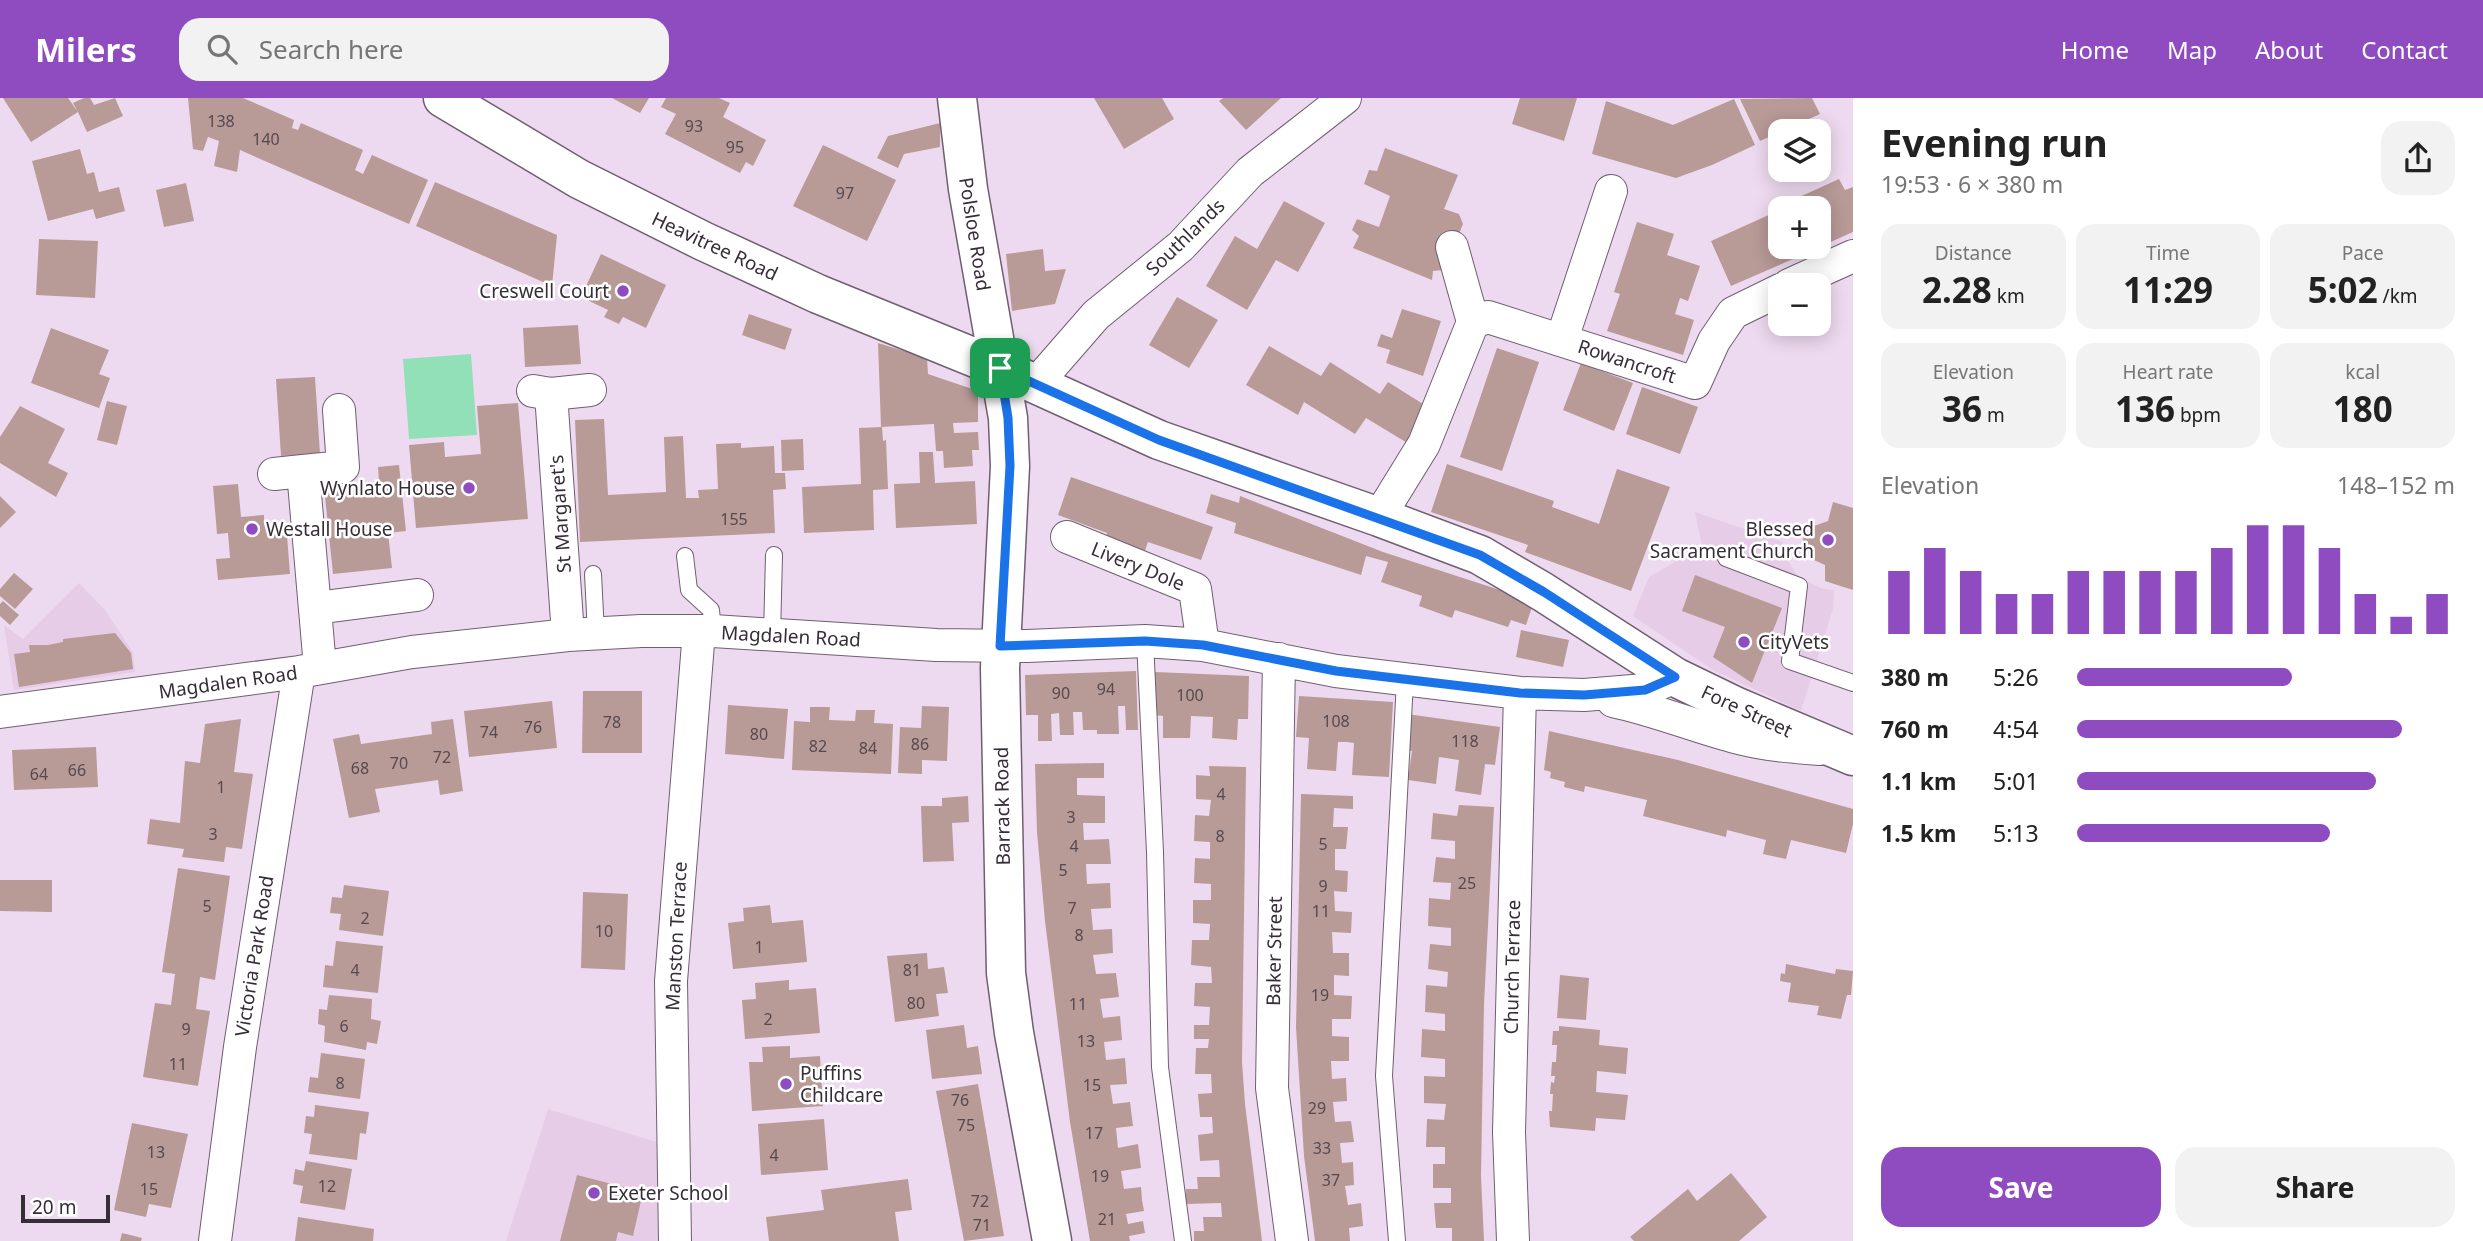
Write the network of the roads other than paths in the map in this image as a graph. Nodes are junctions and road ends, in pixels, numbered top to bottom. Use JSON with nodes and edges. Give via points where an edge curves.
{"nodes":[{"id":1,"x":443,"y":98,"type":"edge"},
{"id":2,"x":957,"y":98,"type":"edge"},
{"id":3,"x":1345,"y":98,"type":"edge"},
{"id":4,"x":1611,"y":191,"type":"dead end"},
{"id":5,"x":1452,"y":247,"type":"dead end"},
{"id":6,"x":1853,"y":256,"type":"edge"},
{"id":7,"x":1815,"y":273,"type":"edge"},
{"id":8,"x":1768,"y":296,"type":"edge"},
{"id":9,"x":1474,"y":322,"type":"junction"},
{"id":10,"x":1562,"y":339,"type":"junction"},
{"id":11,"x":1000,"y":368,"type":"junction"},
{"id":12,"x":1035,"y":385,"type":"junction"},
{"id":13,"x":590,"y":390,"type":"dead end"},
{"id":14,"x":339,"y":410,"type":"dead end"},
{"id":15,"x":1378,"y":517,"type":"junction"},
{"id":16,"x":1067,"y":537,"type":"dead end"},
{"id":17,"x":774,"y":555,"type":"dead end"},
{"id":18,"x":685,"y":556,"type":"dead end"},
{"id":19,"x":1726,"y":558,"type":"dead end"},
{"id":20,"x":593,"y":574,"type":"dead end"},
{"id":21,"x":417,"y":595,"type":"dead end"},
{"id":22,"x":316,"y":608,"type":"junction"},
{"id":23,"x":706,"y":631,"type":"junction"},
{"id":24,"x":582,"y":634,"type":"junction"},
{"id":25,"x":772,"y":635,"type":"junction"},
{"id":26,"x":1145,"y":641,"type":"junction"},
{"id":27,"x":1203,"y":645,"type":"junction"},
{"id":28,"x":1000,"y":646,"type":"junction"},
{"id":29,"x":1279,"y":659,"type":"junction"},
{"id":30,"x":310,"y":669,"type":"junction"},
{"id":31,"x":1675,"y":677,"type":"junction"},
{"id":32,"x":1405,"y":681,"type":"junction"},
{"id":33,"x":1853,"y":683,"type":"edge"},
{"id":34,"x":1520,"y":693,"type":"junction"},
{"id":35,"x":1584,"y":695,"type":"junction"},
{"id":36,"x":0,"y":712,"type":"edge"},
{"id":37,"x":1844,"y":753,"type":"edge"},
{"id":38,"x":215,"y":1241,"type":"edge"},
{"id":39,"x":675,"y":1241,"type":"edge"},
{"id":40,"x":1052,"y":1241,"type":"edge"},
{"id":41,"x":1183,"y":1241,"type":"edge"},
{"id":42,"x":1292,"y":1241,"type":"edge"},
{"id":43,"x":1397,"y":1241,"type":"edge"},
{"id":44,"x":1513,"y":1241,"type":"edge"}],
"edges":[{"from":1,"to":11,"type":"main road","name":"Heavitree Road","via":[[579,179],[703,241],[818,294]]},
{"from":2,"to":11,"type":"main road","name":"Polsloe Road","via":[[986,305]]},
{"from":3,"to":12,"type":"street","name":"Southlands","via":[[1250,172],[1181,246],[1096,315]]},
{"from":4,"to":10,"type":"street"},
{"from":5,"to":9,"type":"street"},
{"from":6,"to":7,"type":"street"},
{"from":8,"to":10,"type":"street","name":"Rowancroft","via":[[1733,313],[1695,383]]},
{"from":9,"to":10,"type":"street","name":"Rowancroft","via":[[1489,317]]},
{"from":9,"to":15,"type":"street","via":[[1424,444]]},
{"from":11,"to":12,"type":"main road","name":"Heavitree Road"},
{"from":11,"to":28,"type":"main road","name":"Barrack Road","via":[[1010,466]]},
{"from":12,"to":15,"type":"main road","name":"Fore Street","via":[[1159,440]]},
{"from":13,"to":24,"type":"street","name":"St Margaret's","via":[[542,393]]},
{"from":14,"to":22,"type":"street","via":[[343,467],[288,472]]},
{"from":15,"to":31,"type":"main road","name":"Fore Street","via":[[1480,555]]},
{"from":16,"to":27,"type":"street","name":"Livery Dole","via":[[1195,589]]},
{"from":17,"to":25,"type":"lane"},
{"from":18,"to":23,"type":"lane","via":[[689,590],[711,610]]},
{"from":19,"to":33,"type":"lane","via":[[1799,586],[1790,661]]},
{"from":20,"to":24,"type":"lane"},
{"from":21,"to":22,"type":"street"},
{"from":22,"to":30,"type":"street"},
{"from":23,"to":24,"type":"street","name":"Magdalen Road"},
{"from":23,"to":25,"type":"street","name":"Magdalen Road"},
{"from":23,"to":39,"type":"street","name":"Manston Terrace","via":[[671,981]]},
{"from":24,"to":30,"type":"street","name":"Magdalen Road","via":[[412,652]]},
{"from":25,"to":28,"type":"street","name":"Magdalen Road"},
{"from":26,"to":27,"type":"street","name":"Magdalen Road"},
{"from":26,"to":28,"type":"street","name":"Magdalen Road"},
{"from":26,"to":41,"type":"lane","via":[[1160,1067]]},
{"from":27,"to":29,"type":"street","name":"Magdalen Road"},
{"from":28,"to":40,"type":"main road","name":"Barrack Road","via":[[1006,973]]},
{"from":29,"to":32,"type":"street","name":"Magdalen Road"},
{"from":29,"to":42,"type":"street","name":"Baker Street","via":[[1272,1088]]},
{"from":30,"to":36,"type":"street","name":"Magdalen Road"},
{"from":30,"to":38,"type":"street","name":"Victoria Park Road","via":[[240,1047]]},
{"from":31,"to":35,"type":"street","name":"Magdalen Road","via":[[1645,690]]},
{"from":31,"to":37,"type":"main road","name":"Fore Street"},
{"from":32,"to":34,"type":"street","name":"Magdalen Road"},
{"from":32,"to":43,"type":"lane","via":[[1384,1076]]},
{"from":34,"to":35,"type":"street","name":"Magdalen Road"},
{"from":34,"to":44,"type":"street","name":"Church Terrace","via":[[1509,1132]]},
{"from":35,"to":37,"type":"street","name":"Magdalen Road","via":[[1757,742]]}]}
